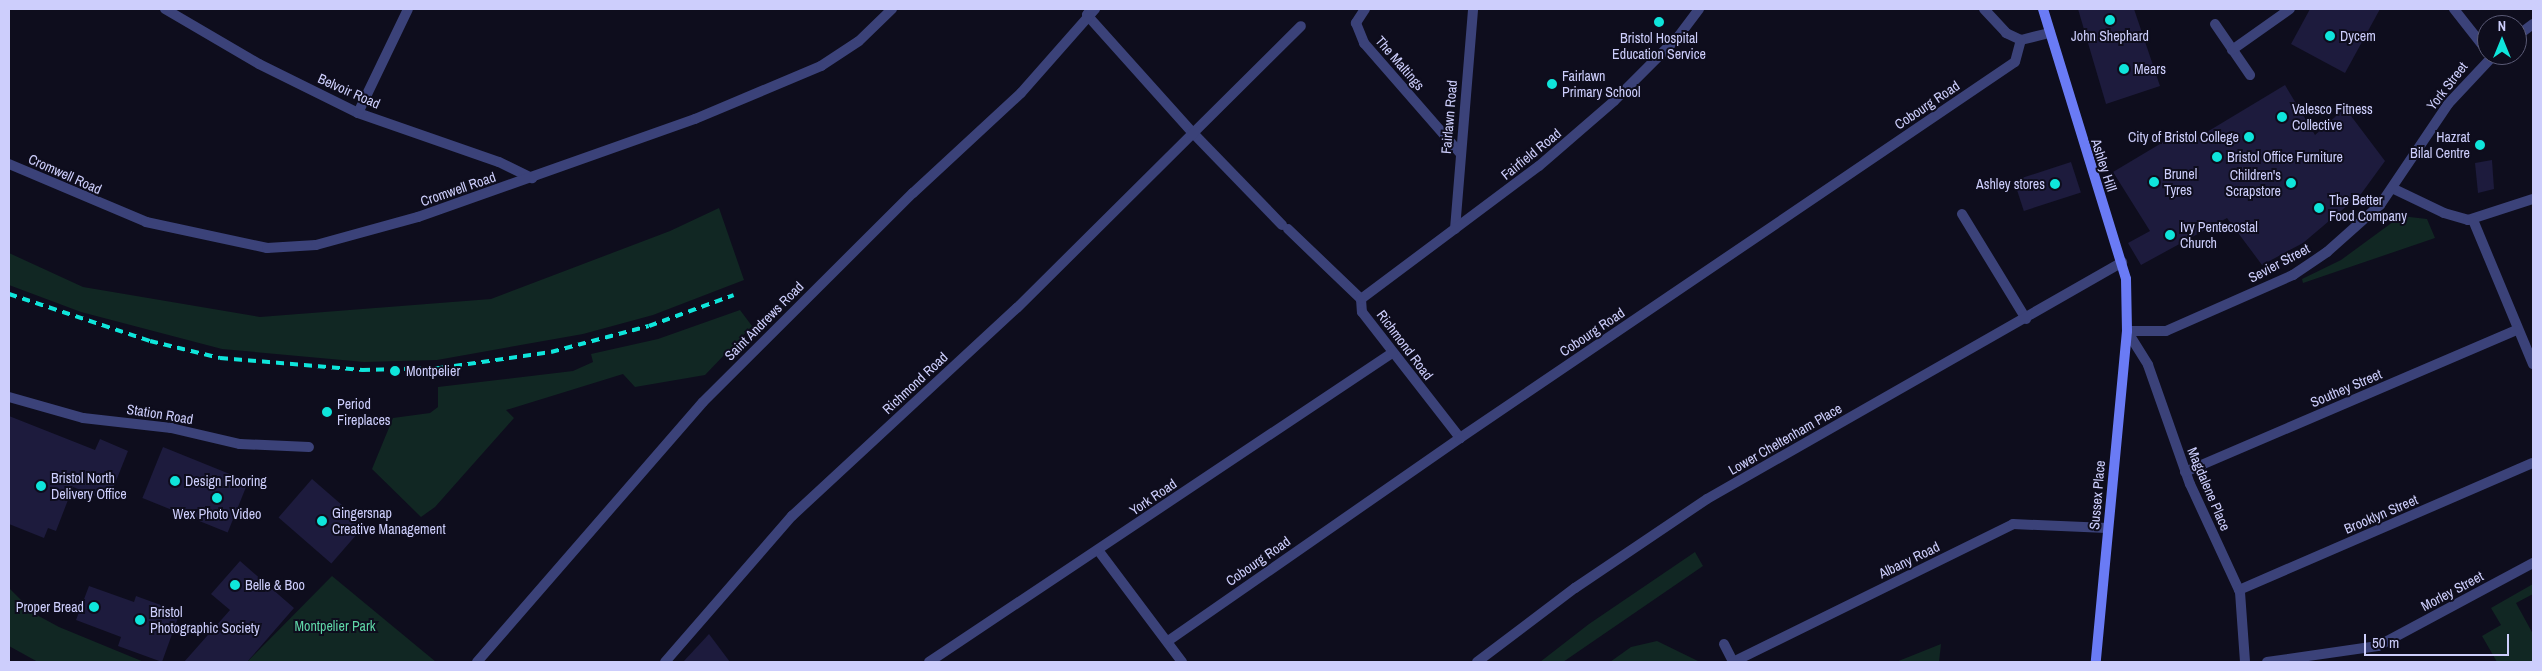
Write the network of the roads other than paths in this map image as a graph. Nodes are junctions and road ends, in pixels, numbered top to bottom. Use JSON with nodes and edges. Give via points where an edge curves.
{"nodes":[{"id":1,"x":165,"y":9,"type":"edge"},
{"id":2,"x":408,"y":9,"type":"edge"},
{"id":3,"x":892,"y":9,"type":"edge"},
{"id":4,"x":1365,"y":9,"type":"edge"},
{"id":5,"x":1473,"y":9,"type":"edge"},
{"id":6,"x":1699,"y":9,"type":"edge"},
{"id":7,"x":1984,"y":9,"type":"edge"},
{"id":8,"x":2043,"y":9,"type":"edge"},
{"id":9,"x":2290,"y":9,"type":"edge"},
{"id":10,"x":2454,"y":9,"type":"edge"},
{"id":11,"x":1091,"y":11,"type":"edge"},
{"id":12,"x":2215,"y":24,"type":"dead end"},
{"id":13,"x":1301,"y":26,"type":"dead end"},
{"id":14,"x":2050,"y":33,"type":"junction"},
{"id":15,"x":2477,"y":37,"type":"edge"},
{"id":16,"x":2020,"y":40,"type":"junction"},
{"id":17,"x":2232,"y":50,"type":"junction"},
{"id":18,"x":2482,"y":65,"type":"edge"},
{"id":19,"x":2250,"y":75,"type":"dead end"},
{"id":20,"x":358,"y":113,"type":"junction"},
{"id":21,"x":1193,"y":133,"type":"junction"},
{"id":22,"x":1459,"y":152,"type":"junction"},
{"id":23,"x":9,"y":164,"type":"edge"},
{"id":24,"x":532,"y":178,"type":"junction"},
{"id":25,"x":2394,"y":189,"type":"junction"},
{"id":26,"x":2533,"y":198,"type":"edge"},
{"id":27,"x":1962,"y":214,"type":"dead end"},
{"id":28,"x":2473,"y":220,"type":"junction"},
{"id":29,"x":1455,"y":229,"type":"junction"},
{"id":30,"x":2122,"y":262,"type":"junction"},
{"id":31,"x":1362,"y":299,"type":"junction"},
{"id":32,"x":2026,"y":319,"type":"junction"},
{"id":33,"x":2517,"y":330,"type":"junction"},
{"id":34,"x":2127,"y":332,"type":"junction"},
{"id":35,"x":1392,"y":353,"type":"junction"},
{"id":36,"x":2533,"y":364,"type":"edge"},
{"id":37,"x":9,"y":397,"type":"edge"},
{"id":38,"x":1460,"y":438,"type":"junction"},
{"id":39,"x":309,"y":447,"type":"dead end"},
{"id":40,"x":2533,"y":462,"type":"edge"},
{"id":41,"x":2185,"y":472,"type":"junction"},
{"id":42,"x":2107,"y":528,"type":"junction"},
{"id":43,"x":1098,"y":550,"type":"junction"},
{"id":44,"x":2533,"y":563,"type":"edge"},
{"id":45,"x":2239,"y":590,"type":"junction"},
{"id":46,"x":1168,"y":641,"type":"junction"},
{"id":47,"x":1724,"y":644,"type":"dead end"},
{"id":48,"x":477,"y":662,"type":"edge"},
{"id":49,"x":665,"y":662,"type":"edge"},
{"id":50,"x":929,"y":662,"type":"edge"},
{"id":51,"x":1182,"y":662,"type":"edge"},
{"id":52,"x":1477,"y":662,"type":"edge"},
{"id":53,"x":2096,"y":662,"type":"edge"},
{"id":54,"x":2245,"y":662,"type":"edge"},
{"id":55,"x":2267,"y":662,"type":"edge"}],
"edges":[{"from":1,"to":20,"type":"street","name":"Belvoir Road","via":[[259,64]]},
{"from":2,"to":20,"type":"street"},
{"from":3,"to":24,"type":"street","name":"Cromwell Road","via":[[859,41],[821,66],[695,119]]},
{"from":4,"to":22,"type":"street","name":"The Maltings","via":[[1356,23],[1364,43]]},
{"from":5,"to":22,"type":"street","name":"Fairlawn Road"},
{"from":6,"to":29,"type":"street","name":"Fairfield Road","via":[[1678,37],[1614,101],[1540,166]]},
{"from":7,"to":16,"type":"street","via":[[2006,33]]},
{"from":8,"to":14,"type":"main road","name":"Ashley Hill"},
{"from":9,"to":17,"type":"street"},
{"from":10,"to":15,"type":"street"},
{"from":11,"to":21,"type":"street","name":"Richmond Road"},
{"from":11,"to":48,"type":"street","name":"Saint Andrews Road","via":[[1021,93],[913,193],[703,402]]},
{"from":12,"to":17,"type":"street"},
{"from":13,"to":21,"type":"street"},
{"from":14,"to":16,"type":"street"},
{"from":14,"to":30,"type":"main road","name":"Ashley Hill"},
{"from":16,"to":38,"type":"street","name":"Cobourg Road","via":[[2016,62]]},
{"from":17,"to":19,"type":"street"},
{"from":18,"to":25,"type":"street","name":"York Street","via":[[2448,104]]},
{"from":20,"to":24,"type":"street","name":"Belvoir Road","via":[[500,162]]},
{"from":21,"to":31,"type":"street","name":"Richmond Road","via":[[1285,227]]},
{"from":21,"to":49,"type":"street","name":"Richmond Road","via":[[1018,308],[792,516]]},
{"from":22,"to":29,"type":"street","name":"Fairlawn Road"},
{"from":23,"to":24,"type":"street","name":"Cromwell Road","via":[[146,222],[267,248],[316,245],[365,234]]},
{"from":25,"to":28,"type":"street","via":[[2451,216]]},
{"from":25,"to":34,"type":"street","name":"Sevier Street","via":[[2362,224],[2293,274],[2166,331]]},
{"from":26,"to":28,"type":"street"},
{"from":27,"to":32,"type":"street"},
{"from":28,"to":33,"type":"street"},
{"from":29,"to":31,"type":"street","name":"Fairfield Road"},
{"from":30,"to":32,"type":"street","name":"Lower Cheltenham Place"},
{"from":30,"to":34,"type":"main road","name":"Ashley Hill"},
{"from":31,"to":35,"type":"street","name":"Richmond Road","via":[[1362,312]]},
{"from":32,"to":52,"type":"street","name":"Lower Cheltenham Place","via":[[1707,499],[1575,588]]},
{"from":33,"to":36,"type":"street"},
{"from":33,"to":41,"type":"street","name":"Southey Street"},
{"from":34,"to":41,"type":"street","name":"Magdalene Place","via":[[2148,365]]},
{"from":34,"to":42,"type":"main road","name":"Sussex Place"},
{"from":35,"to":38,"type":"street","name":"Richmond Road"},
{"from":35,"to":43,"type":"street","name":"York Road"},
{"from":37,"to":39,"type":"street","name":"Station Road","via":[[83,418],[171,428],[256,446]]},
{"from":38,"to":46,"type":"street","name":"Cobourg Road"},
{"from":40,"to":45,"type":"street","name":"Brooklyn Street"},
{"from":41,"to":45,"type":"street","name":"Magdalene Place"},
{"from":42,"to":47,"type":"street","name":"Albany Road","via":[[2014,524],[1733,662]]},
{"from":42,"to":53,"type":"main road","name":"Sussex Place"},
{"from":43,"to":46,"type":"street"},
{"from":43,"to":50,"type":"street","name":"York Road"},
{"from":44,"to":55,"type":"street","name":"Morley Street","via":[[2378,646]]},
{"from":45,"to":54,"type":"street","name":"Magdalene Place"},
{"from":46,"to":51,"type":"street"}]}
